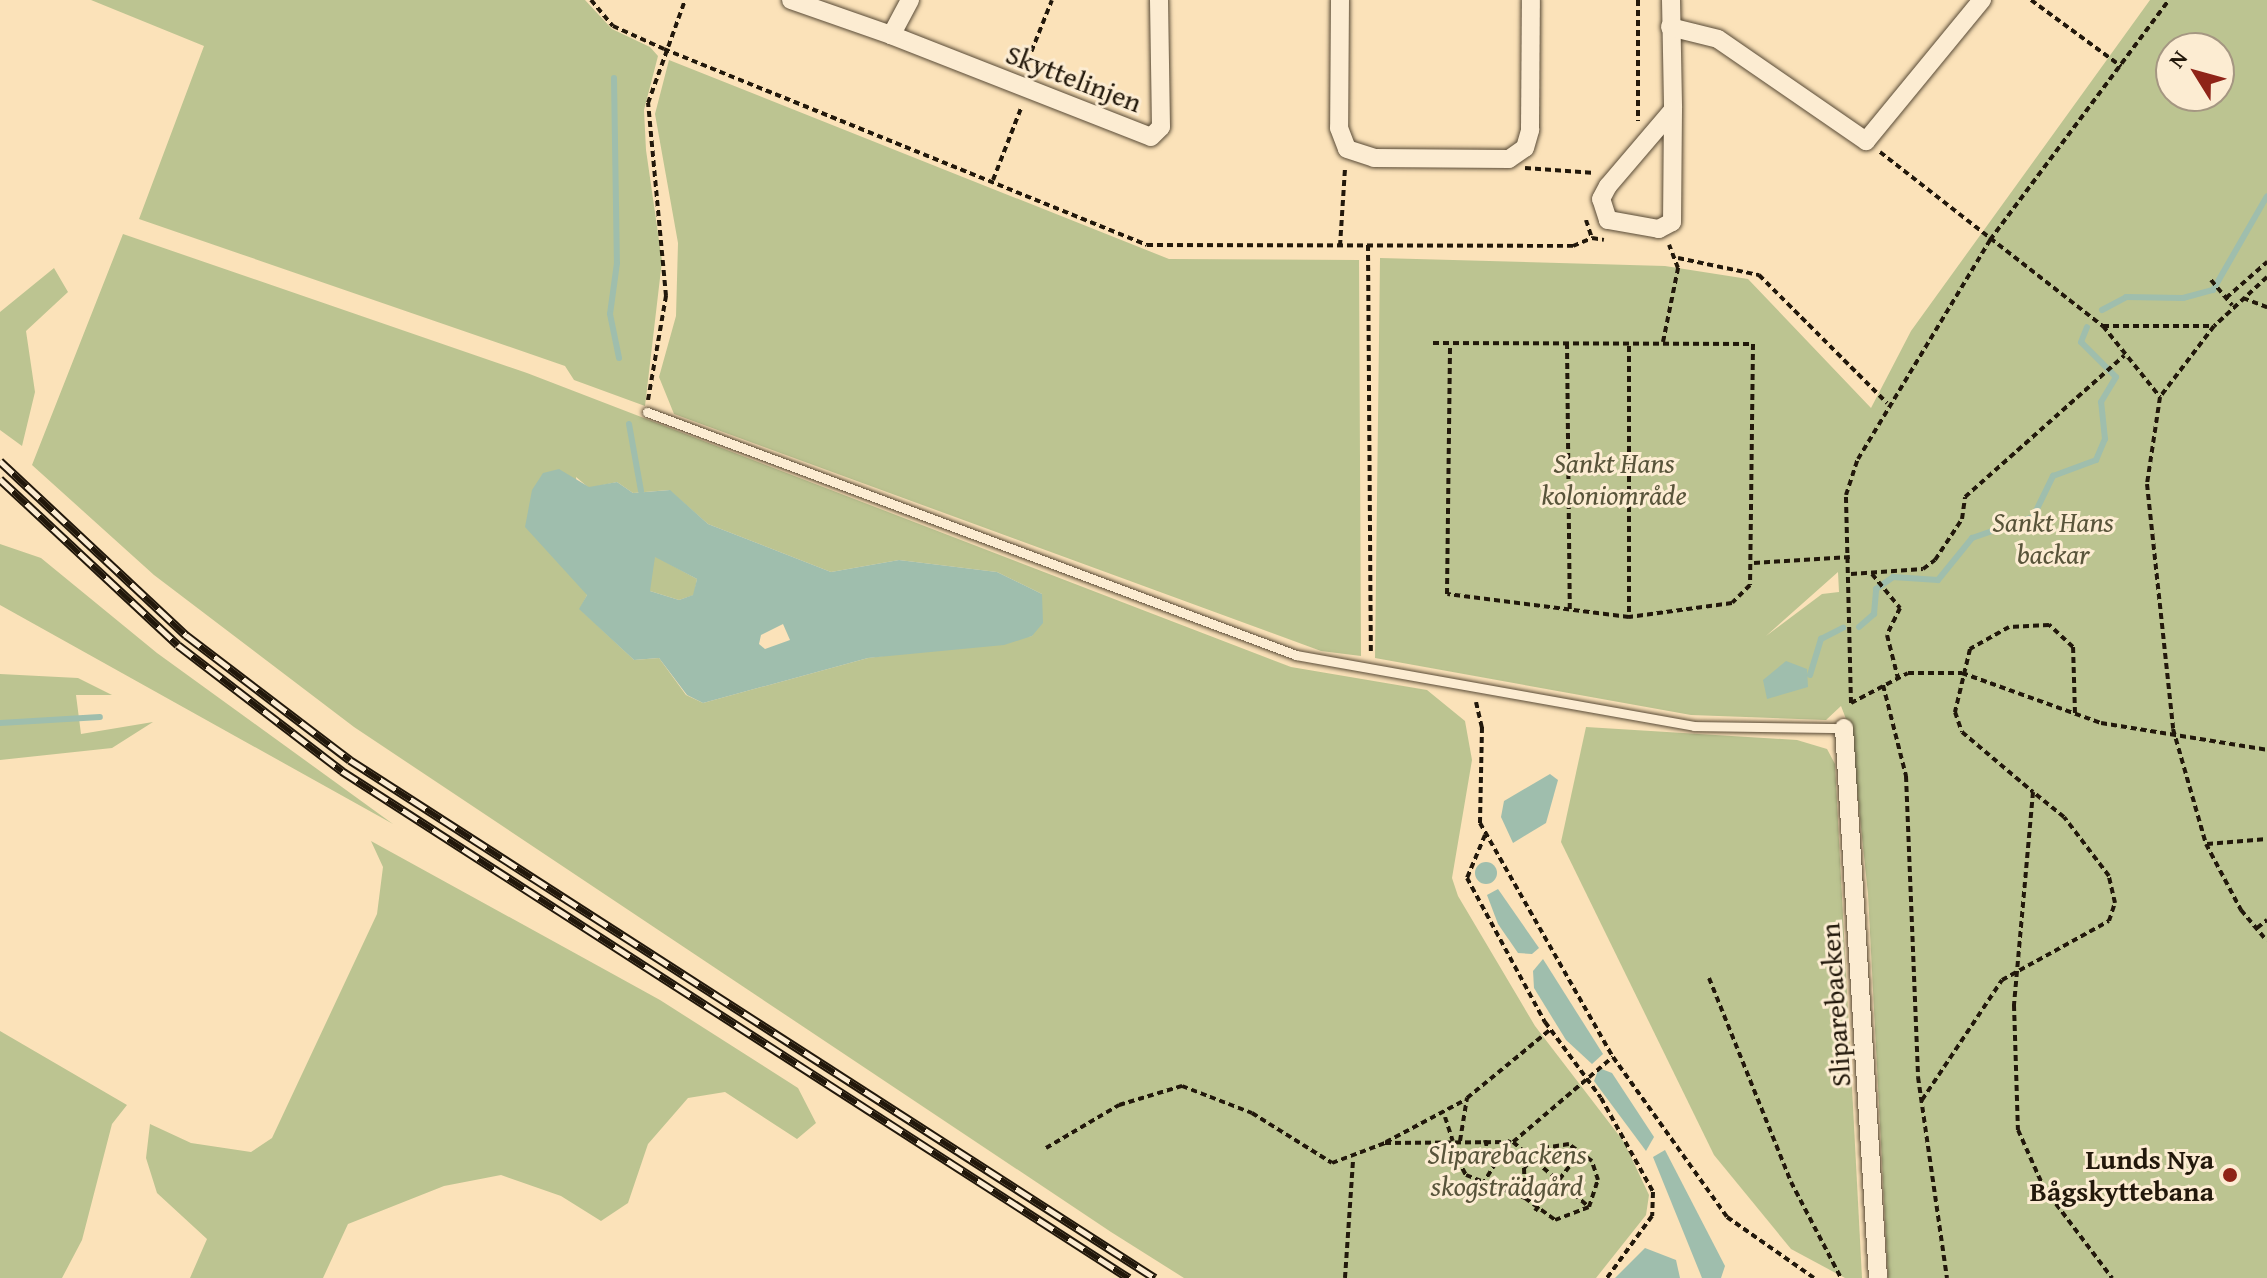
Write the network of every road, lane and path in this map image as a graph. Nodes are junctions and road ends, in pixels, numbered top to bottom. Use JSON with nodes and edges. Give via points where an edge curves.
{"nodes":[{"id":1,"x":591,"y":0,"type":"edge"},
{"id":2,"x":685,"y":0,"type":"edge"},
{"id":3,"x":791,"y":0,"type":"edge"},
{"id":4,"x":910,"y":0,"type":"edge"},
{"id":5,"x":1052,"y":0,"type":"edge"},
{"id":6,"x":1159,"y":0,"type":"edge"},
{"id":7,"x":1340,"y":0,"type":"edge"},
{"id":8,"x":1531,"y":0,"type":"edge"},
{"id":9,"x":1671,"y":0,"type":"edge"},
{"id":10,"x":1982,"y":0,"type":"edge"},
{"id":11,"x":2031,"y":0,"type":"edge"},
{"id":12,"x":2169,"y":0,"type":"edge"},
{"id":13,"x":1670,"y":27,"type":"junction"},
{"id":14,"x":891,"y":35,"type":"junction"},
{"id":15,"x":664,"y":49,"type":"junction"},
{"id":16,"x":2121,"y":66,"type":"junction"},
{"id":17,"x":1023,"y":89,"type":"junction"},
{"id":18,"x":1673,"y":108,"type":"junction"},
{"id":19,"x":1866,"y":141,"type":"junction"},
{"id":20,"x":1347,"y":149,"type":"junction"},
{"id":21,"x":1509,"y":159,"type":"junction"},
{"id":22,"x":1602,"y":173,"type":"dead end"},
{"id":23,"x":993,"y":180,"type":"junction"},
{"id":24,"x":1592,"y":238,"type":"dead end"},
{"id":25,"x":1990,"y":240,"type":"junction"},
{"id":26,"x":1368,"y":245,"type":"junction"},
{"id":27,"x":1340,"y":246,"type":"junction"},
{"id":28,"x":2267,"y":262,"type":"edge"},
{"id":29,"x":2267,"y":277,"type":"edge"},
{"id":30,"x":2211,"y":280,"type":"dead end"},
{"id":31,"x":2226,"y":298,"type":"junction"},
{"id":32,"x":2243,"y":298,"type":"junction"},
{"id":33,"x":2233,"y":306,"type":"junction"},
{"id":34,"x":2267,"y":307,"type":"edge"},
{"id":35,"x":2103,"y":326,"type":"junction"},
{"id":36,"x":2214,"y":326,"type":"junction"},
{"id":37,"x":1663,"y":342,"type":"junction"},
{"id":38,"x":1433,"y":343,"type":"dead end"},
{"id":39,"x":1567,"y":343,"type":"junction"},
{"id":40,"x":1450,"y":344,"type":"junction"},
{"id":41,"x":1629,"y":346,"type":"junction"},
{"id":42,"x":2124,"y":356,"type":"junction"},
{"id":43,"x":2160,"y":397,"type":"junction"},
{"id":44,"x":1887,"y":403,"type":"junction"},
{"id":45,"x":647,"y":412,"type":"joint"},
{"id":46,"x":1850,"y":557,"type":"junction"},
{"id":47,"x":1754,"y":563,"type":"junction"},
{"id":48,"x":1872,"y":574,"type":"junction"},
{"id":49,"x":1850,"y":575,"type":"junction"},
{"id":50,"x":1570,"y":611,"type":"junction"},
{"id":51,"x":1629,"y":617,"type":"junction"},
{"id":52,"x":1371,"y":669,"type":"junction"},
{"id":53,"x":1962,"y":673,"type":"junction"},
{"id":54,"x":1898,"y":678,"type":"junction"},
{"id":55,"x":1883,"y":685,"type":"junction"},
{"id":56,"x":1465,"y":687,"type":"junction"},
{"id":57,"x":1851,"y":703,"type":"junction"},
{"id":58,"x":2075,"y":713,"type":"junction"},
{"id":59,"x":1844,"y":728,"type":"junction"},
{"id":60,"x":2173,"y":729,"type":"junction"},
{"id":61,"x":2267,"y":750,"type":"edge"},
{"id":62,"x":2033,"y":792,"type":"junction"},
{"id":63,"x":1485,"y":835,"type":"junction"},
{"id":64,"x":2267,"y":839,"type":"edge"},
{"id":65,"x":2206,"y":844,"type":"junction"},
{"id":66,"x":2267,"y":920,"type":"edge"},
{"id":67,"x":2257,"y":928,"type":"junction"},
{"id":68,"x":2267,"y":941,"type":"edge"},
{"id":69,"x":2018,"y":965,"type":"junction"},
{"id":70,"x":1709,"y":978,"type":"dead end"},
{"id":71,"x":1551,"y":1029,"type":"junction"},
{"id":72,"x":1613,"y":1057,"type":"junction"},
{"id":73,"x":1585,"y":1077,"type":"junction"},
{"id":74,"x":1467,"y":1098,"type":"junction"},
{"id":75,"x":1922,"y":1100,"type":"junction"},
{"id":76,"x":1445,"y":1117,"type":"junction"},
{"id":77,"x":1485,"y":1140,"type":"junction"},
{"id":78,"x":1460,"y":1141,"type":"junction"},
{"id":79,"x":1512,"y":1141,"type":"junction"},
{"id":80,"x":1451,"y":1142,"type":"junction"},
{"id":81,"x":1385,"y":1143,"type":"junction"},
{"id":82,"x":1046,"y":1148,"type":"dead end"},
{"id":83,"x":1582,"y":1150,"type":"junction"},
{"id":84,"x":1530,"y":1157,"type":"junction"},
{"id":85,"x":1353,"y":1161,"type":"junction"},
{"id":86,"x":1493,"y":1168,"type":"junction"},
{"id":87,"x":1558,"y":1180,"type":"junction"},
{"id":88,"x":1482,"y":1185,"type":"junction"},
{"id":89,"x":1525,"y":1198,"type":"junction"},
{"id":90,"x":1589,"y":1207,"type":"junction"},
{"id":91,"x":1535,"y":1211,"type":"junction"},
{"id":92,"x":1345,"y":1278,"type":"edge"},
{"id":93,"x":1607,"y":1278,"type":"edge"},
{"id":94,"x":1814,"y":1278,"type":"edge"},
{"id":95,"x":1841,"y":1278,"type":"edge"},
{"id":96,"x":1878,"y":1278,"type":"edge"},
{"id":97,"x":1947,"y":1278,"type":"edge"},
{"id":98,"x":2112,"y":1278,"type":"edge"}],
"edges":[{"from":1,"to":15,"type":"path","via":[[613,26]]},
{"from":2,"to":15,"type":"path"},
{"from":3,"to":14,"type":"street","name":"Skyttelinjen"},
{"from":4,"to":14,"type":"street"},
{"from":5,"to":17,"type":"path"},
{"from":6,"to":17,"type":"street","name":"Skyttelinjen","via":[[1161,127],[1151,137]]},
{"from":7,"to":20,"type":"street","via":[[1339,128]]},
{"from":8,"to":21,"type":"street","via":[[1530,130],[1525,148]]},
{"from":9,"to":13,"type":"street"},
{"from":10,"to":19,"type":"street"},
{"from":11,"to":16,"type":"path"},
{"from":12,"to":16,"type":"path"},
{"from":13,"to":18,"type":"street"},
{"from":13,"to":19,"type":"street","via":[[1718,39]]},
{"from":14,"to":17,"type":"street","name":"Skyttelinjen"},
{"from":15,"to":23,"type":"path"},
{"from":15,"to":45,"type":"path","via":[[648,103],[666,296]]},
{"from":16,"to":25,"type":"path"},
{"from":17,"to":23,"type":"path"},
{"from":18,"to":18,"type":"street","via":[[1672,222],[1659,229],[1608,220],[1601,199],[1608,186]]},
{"from":19,"to":25,"type":"path"},
{"from":20,"to":21,"type":"street","via":[[1374,158]]},
{"from":20,"to":27,"type":"path"},
{"from":21,"to":22,"type":"path","via":[[1537,174]]},
{"from":23,"to":27,"type":"path","via":[[1166,249]]},
{"from":24,"to":26,"type":"path","via":[[1573,246]]},
{"from":25,"to":35,"type":"path"},
{"from":25,"to":44,"type":"path"},
{"from":26,"to":27,"type":"path"},
{"from":26,"to":52,"type":"path"},
{"from":28,"to":31,"type":"path"},
{"from":29,"to":32,"type":"path"},
{"from":30,"to":31,"type":"path"},
{"from":31,"to":33,"type":"path"},
{"from":32,"to":33,"type":"path"},
{"from":32,"to":34,"type":"path"},
{"from":33,"to":36,"type":"path"},
{"from":35,"to":36,"type":"path"},
{"from":35,"to":42,"type":"path"},
{"from":36,"to":43,"type":"path"},
{"from":37,"to":41,"type":"path"},
{"from":37,"to":44,"type":"path","via":[[1678,258],[1759,275]]},
{"from":37,"to":47,"type":"path","via":[[1753,344]]},
{"from":38,"to":40,"type":"path"},
{"from":39,"to":40,"type":"path"},
{"from":39,"to":41,"type":"path"},
{"from":39,"to":50,"type":"path"},
{"from":40,"to":50,"type":"path","via":[[1447,594]]},
{"from":41,"to":51,"type":"path"},
{"from":42,"to":43,"type":"path"},
{"from":42,"to":48,"type":"path","via":[[1965,497],[1962,519],[1935,560]]},
{"from":43,"to":60,"type":"path","via":[[2147,484]]},
{"from":44,"to":46,"type":"path","via":[[1846,495]]},
{"from":45,"to":52,"type":"lane","via":[[1296,655]]},
{"from":46,"to":47,"type":"path"},
{"from":46,"to":49,"type":"path"},
{"from":47,"to":51,"type":"path","via":[[1750,585],[1732,603]]},
{"from":48,"to":49,"type":"path"},
{"from":48,"to":54,"type":"path","via":[[1900,608],[1887,635]]},
{"from":49,"to":57,"type":"path"},
{"from":50,"to":51,"type":"path"},
{"from":52,"to":56,"type":"lane"},
{"from":53,"to":54,"type":"path"},
{"from":53,"to":58,"type":"path"},
{"from":53,"to":58,"type":"path","via":[[1970,649],[1987,638],[2009,627],[2049,625],[2073,647]]},
{"from":53,"to":62,"type":"path","via":[[1955,712],[1962,732]]},
{"from":54,"to":55,"type":"path"},
{"from":55,"to":57,"type":"path"},
{"from":55,"to":75,"type":"path","via":[[1906,776]]},
{"from":56,"to":59,"type":"lane","via":[[1694,726]]},
{"from":56,"to":63,"type":"path","via":[[1482,727],[1477,811]]},
{"from":57,"to":59,"type":"path"},
{"from":58,"to":60,"type":"path"},
{"from":59,"to":96,"type":"street","name":"Sliparebacken"},
{"from":60,"to":61,"type":"path"},
{"from":60,"to":65,"type":"path"},
{"from":62,"to":69,"type":"path"},
{"from":62,"to":69,"type":"path","via":[[2064,817],[2109,876],[2115,903],[2109,921]]},
{"from":63,"to":71,"type":"path","via":[[1467,878]]},
{"from":63,"to":72,"type":"path"},
{"from":64,"to":65,"type":"path"},
{"from":65,"to":67,"type":"path"},
{"from":66,"to":67,"type":"path"},
{"from":67,"to":68,"type":"path"},
{"from":69,"to":75,"type":"path"},
{"from":69,"to":98,"type":"path","via":[[2013,1080],[2025,1155]]},
{"from":70,"to":95,"type":"path","via":[[1791,1182]]},
{"from":71,"to":73,"type":"path"},
{"from":71,"to":74,"type":"path"},
{"from":72,"to":73,"type":"path"},
{"from":72,"to":94,"type":"path","via":[[1727,1217]]},
{"from":73,"to":79,"type":"path"},
{"from":73,"to":93,"type":"path","via":[[1653,1192],[1652,1216]]},
{"from":74,"to":76,"type":"path"},
{"from":74,"to":78,"type":"path"},
{"from":75,"to":97,"type":"path"},
{"from":76,"to":80,"type":"path"},
{"from":76,"to":81,"type":"path"},
{"from":77,"to":78,"type":"path"},
{"from":77,"to":79,"type":"path"},
{"from":77,"to":86,"type":"path"},
{"from":78,"to":80,"type":"path"},
{"from":79,"to":84,"type":"path"},
{"from":79,"to":86,"type":"path"},
{"from":80,"to":81,"type":"path"},
{"from":80,"to":88,"type":"path","via":[[1466,1175]]},
{"from":81,"to":85,"type":"path"},
{"from":82,"to":85,"type":"path","via":[[1119,1105],[1182,1086],[1252,1113],[1317,1159]]},
{"from":83,"to":84,"type":"path","via":[[1552,1144]]},
{"from":83,"to":87,"type":"path"},
{"from":83,"to":90,"type":"path","via":[[1598,1180]]},
{"from":84,"to":87,"type":"path"},
{"from":84,"to":89,"type":"path","via":[[1522,1175]]},
{"from":85,"to":92,"type":"path"},
{"from":86,"to":88,"type":"path"},
{"from":87,"to":90,"type":"path"},
{"from":87,"to":91,"type":"path"},
{"from":88,"to":89,"type":"path"},
{"from":89,"to":91,"type":"path"},
{"from":90,"to":91,"type":"path","via":[[1566,1219]]}]}
